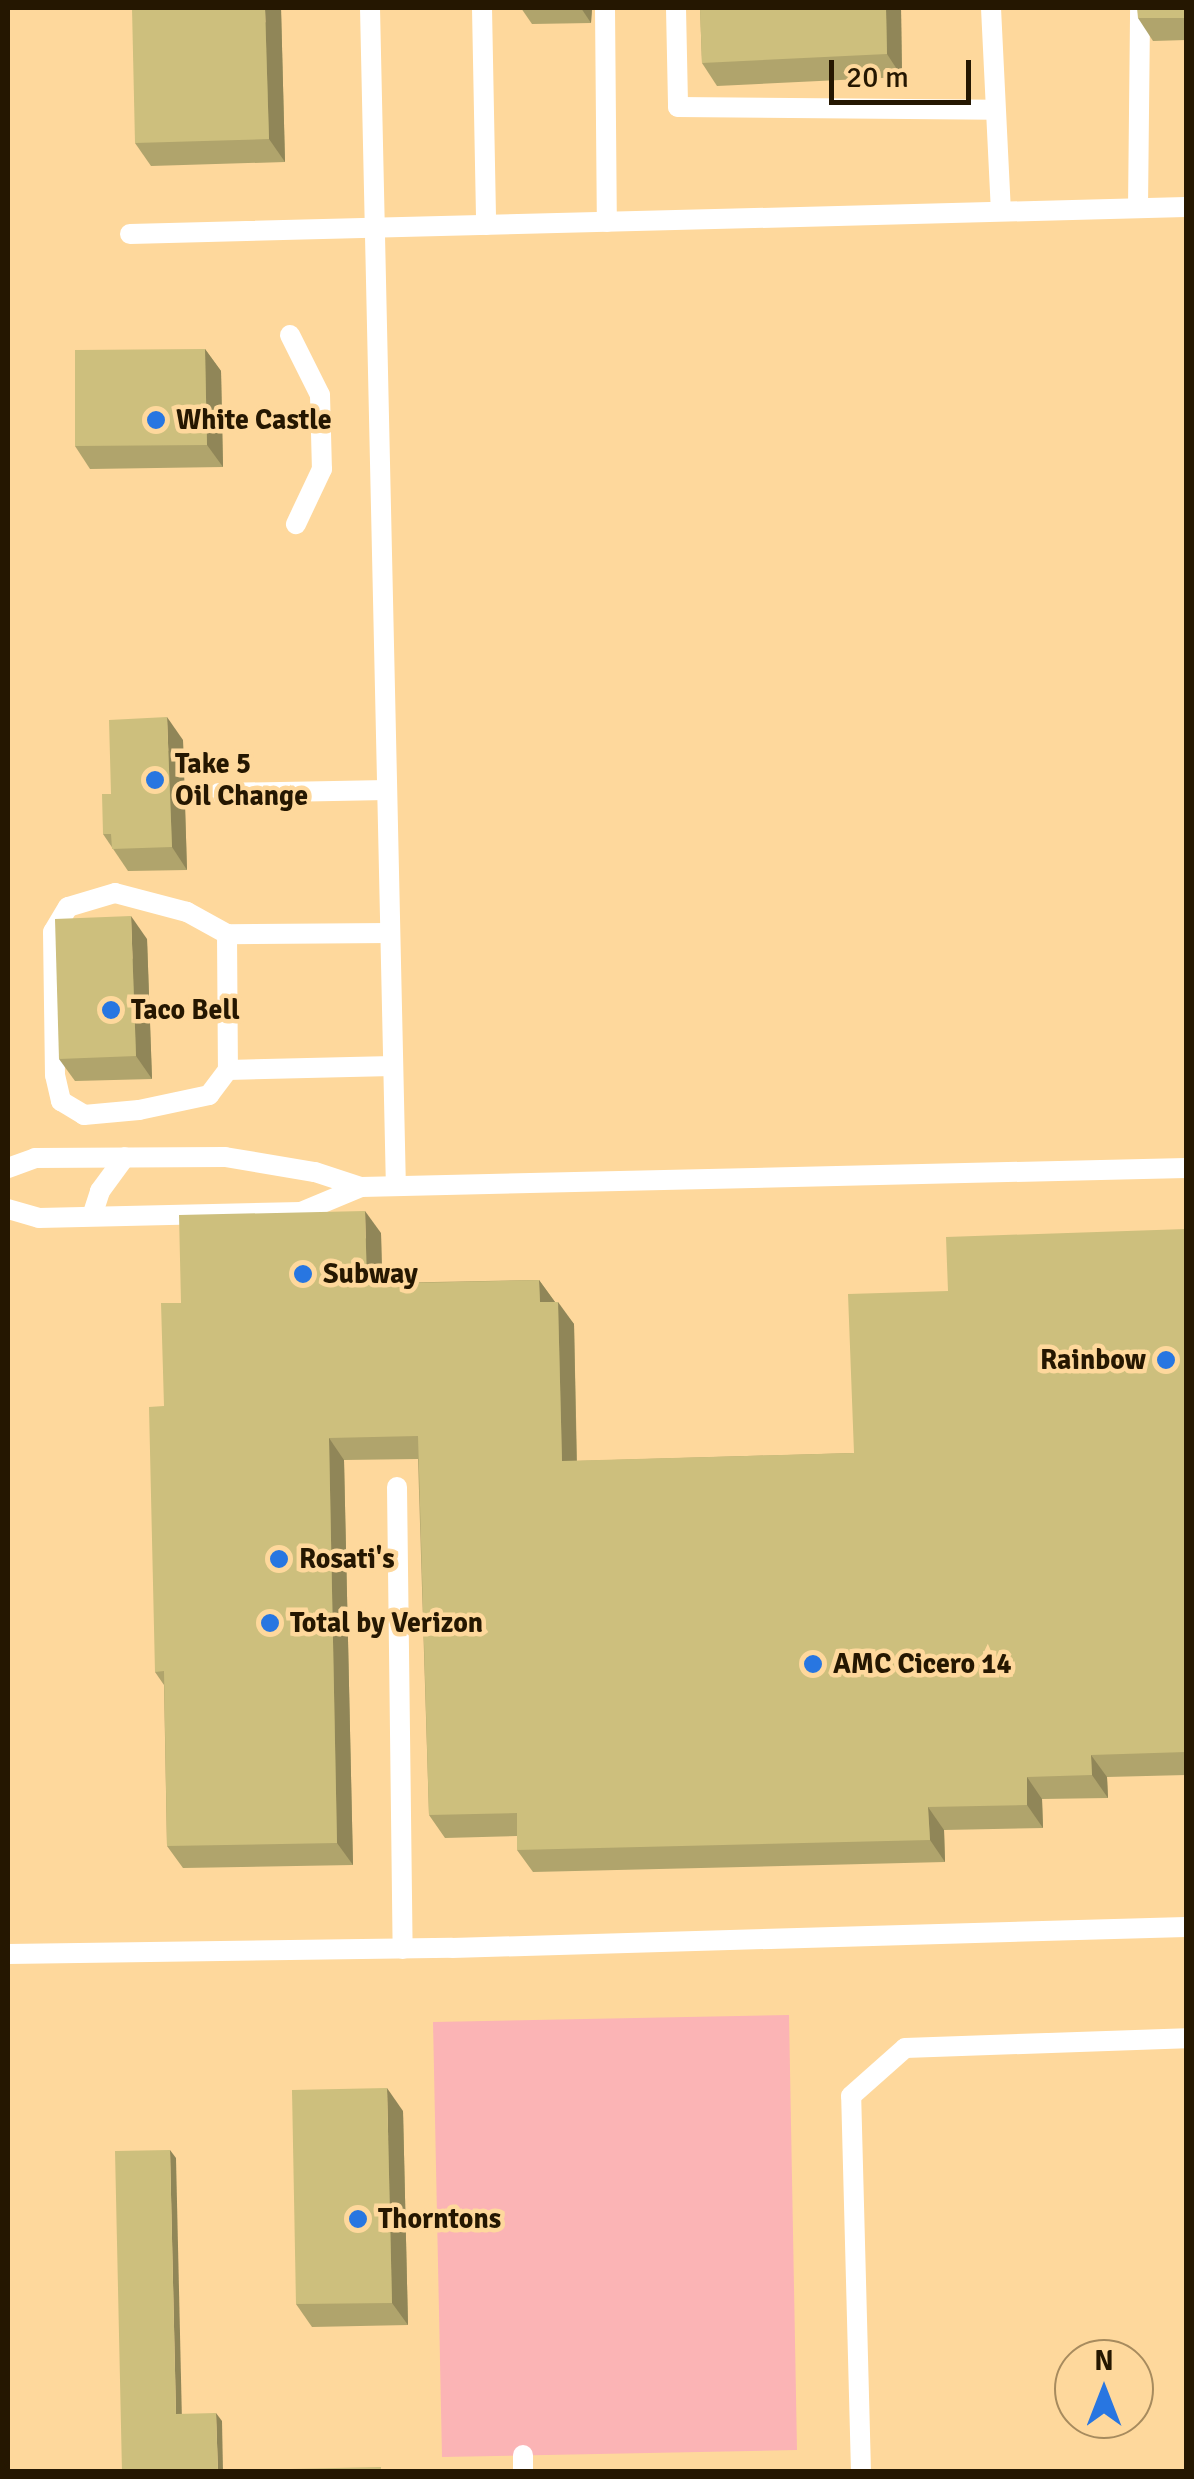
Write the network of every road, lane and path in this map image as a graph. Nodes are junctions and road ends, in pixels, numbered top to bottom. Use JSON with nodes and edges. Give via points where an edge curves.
{"nodes":[{"id":1,"x":370,"y":8,"type":"edge"},
{"id":2,"x":482,"y":8,"type":"edge"},
{"id":3,"x":605,"y":8,"type":"edge"},
{"id":4,"x":676,"y":8,"type":"edge"},
{"id":5,"x":990,"y":8,"type":"edge"},
{"id":6,"x":1140,"y":8,"type":"edge"},
{"id":7,"x":995,"y":110,"type":"junction"},
{"id":8,"x":1186,"y":207,"type":"edge"},
{"id":9,"x":1138,"y":208,"type":"junction"},
{"id":10,"x":1001,"y":212,"type":"junction"},
{"id":11,"x":607,"y":222,"type":"junction"},
{"id":12,"x":486,"y":225,"type":"junction"},
{"id":13,"x":375,"y":228,"type":"junction"},
{"id":14,"x":130,"y":234,"type":"dead end"},
{"id":15,"x":290,"y":335,"type":"dead end"},
{"id":16,"x":296,"y":524,"type":"dead end"},
{"id":17,"x":388,"y":790,"type":"junction"},
{"id":18,"x":219,"y":794,"type":"dead end"},
{"id":19,"x":390,"y":932,"type":"junction"},
{"id":20,"x":228,"y":934,"type":"junction"},
{"id":21,"x":393,"y":1066,"type":"junction"},
{"id":22,"x":228,"y":1070,"type":"junction"},
{"id":23,"x":125,"y":1158,"type":"junction"},
{"id":24,"x":8,"y":1168,"type":"edge"},
{"id":25,"x":1186,"y":1168,"type":"edge"},
{"id":26,"x":361,"y":1186,"type":"junction"},
{"id":27,"x":396,"y":1186,"type":"junction"},
{"id":28,"x":8,"y":1209,"type":"edge"},
{"id":29,"x":92,"y":1216,"type":"junction"},
{"id":30,"x":397,"y":1487,"type":"dead end"},
{"id":31,"x":1186,"y":1927,"type":"edge"},
{"id":32,"x":403,"y":1948,"type":"junction"},
{"id":33,"x":8,"y":1954,"type":"edge"},
{"id":34,"x":1186,"y":2038,"type":"edge"},
{"id":35,"x":862,"y":2472,"type":"edge"}],
"edges":[{"from":1,"to":13,"type":"lane"},
{"from":2,"to":12,"type":"lane"},
{"from":3,"to":11,"type":"lane"},
{"from":4,"to":7,"type":"lane","via":[[678,107]]},
{"from":5,"to":7,"type":"lane"},
{"from":6,"to":9,"type":"lane"},
{"from":7,"to":10,"type":"lane"},
{"from":8,"to":9,"type":"lane"},
{"from":9,"to":10,"type":"lane"},
{"from":10,"to":11,"type":"lane"},
{"from":11,"to":12,"type":"lane"},
{"from":12,"to":13,"type":"lane"},
{"from":13,"to":14,"type":"lane"},
{"from":13,"to":17,"type":"lane"},
{"from":15,"to":16,"type":"lane","via":[[320,395],[322,468]]},
{"from":17,"to":18,"type":"lane"},
{"from":17,"to":19,"type":"lane"},
{"from":19,"to":20,"type":"lane"},
{"from":19,"to":21,"type":"lane"},
{"from":20,"to":22,"type":"lane"},
{"from":20,"to":22,"type":"lane","via":[[188,912],[115,893],[68,907],[54,932],[54,1075],[61,1101],[84,1115],[209,1095]]},
{"from":21,"to":22,"type":"lane"},
{"from":21,"to":27,"type":"lane"},
{"from":23,"to":24,"type":"lane","via":[[34,1158]]},
{"from":23,"to":26,"type":"lane","via":[[225,1158]]},
{"from":23,"to":29,"type":"lane","via":[[100,1190]]},
{"from":25,"to":27,"type":"lane"},
{"from":26,"to":27,"type":"lane"},
{"from":26,"to":29,"type":"lane","via":[[301,1212]]},
{"from":28,"to":29,"type":"lane","via":[[39,1218]]},
{"from":30,"to":32,"type":"lane"},
{"from":31,"to":32,"type":"lane"},
{"from":32,"to":33,"type":"lane"},
{"from":34,"to":35,"type":"lane","via":[[906,2048],[851,2096]]}]}
